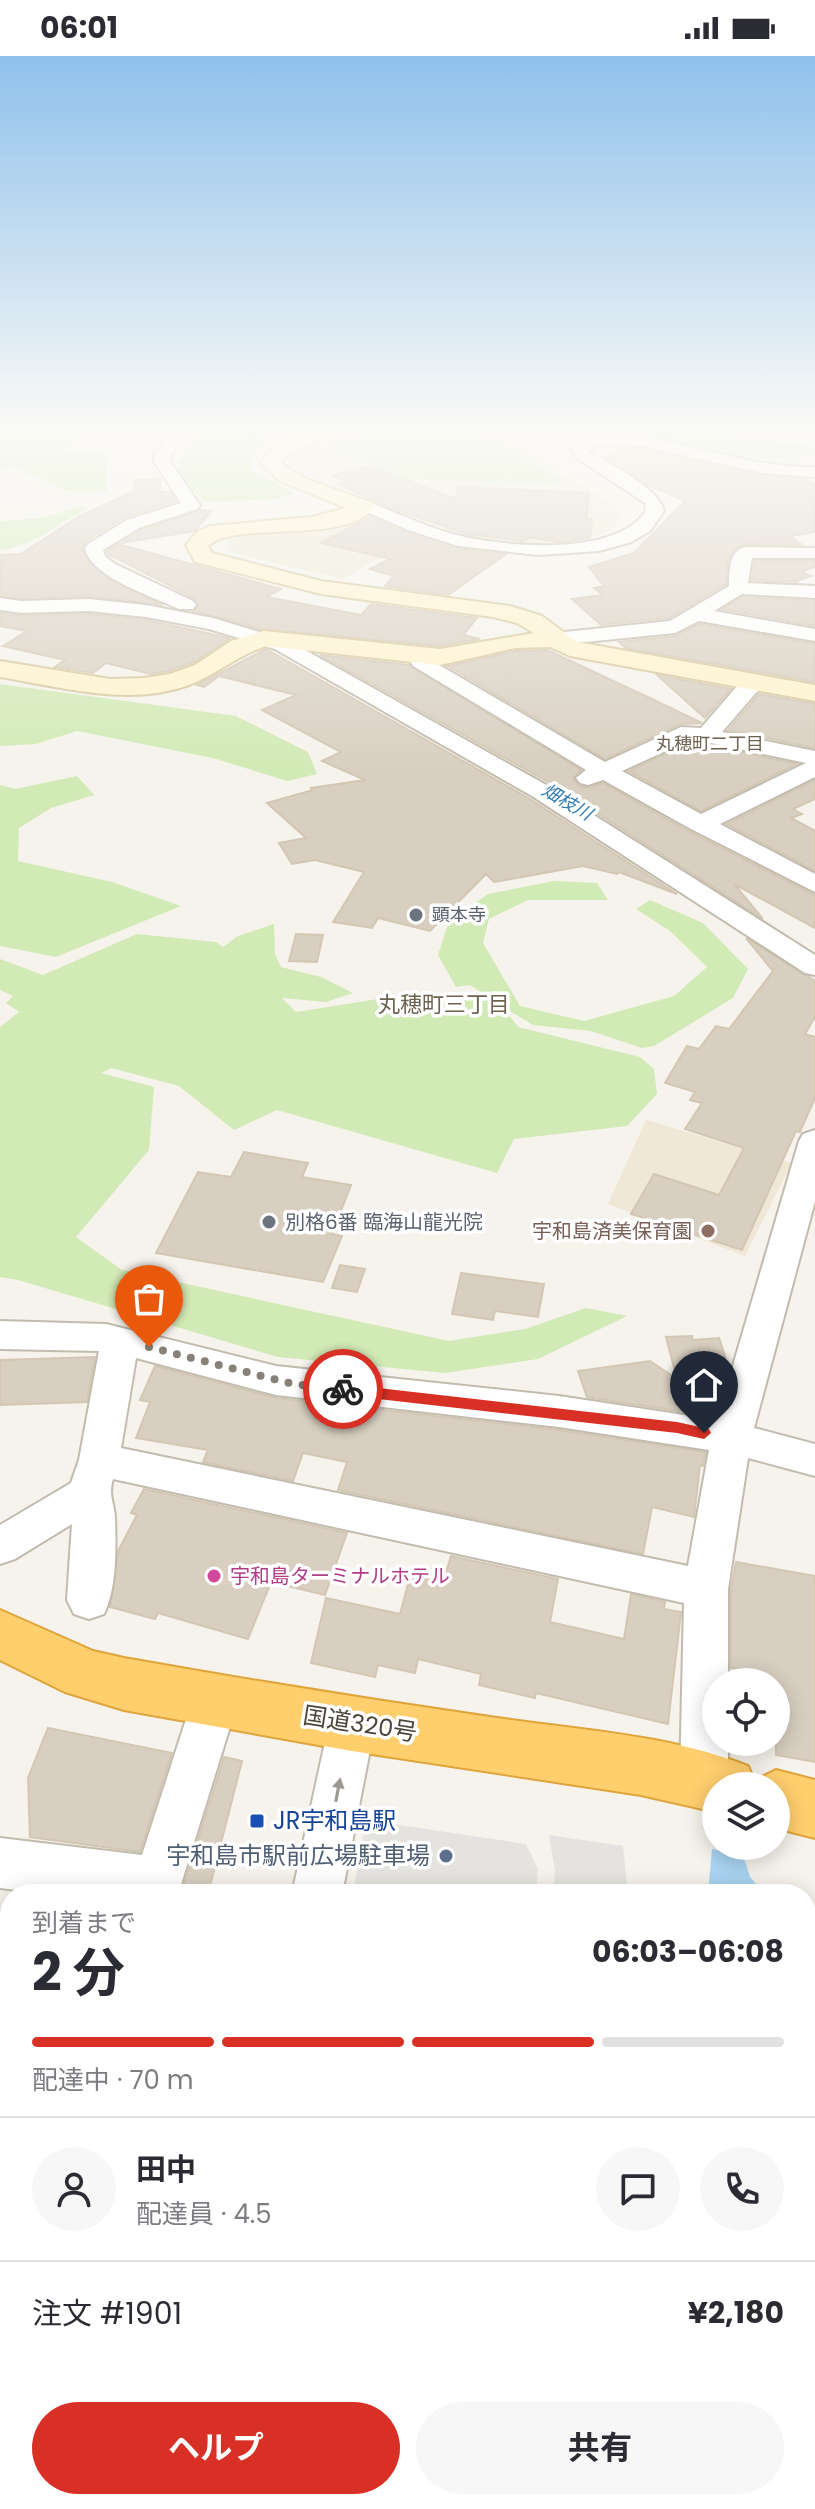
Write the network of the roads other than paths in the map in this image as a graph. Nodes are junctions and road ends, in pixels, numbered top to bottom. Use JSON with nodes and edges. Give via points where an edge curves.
{"nodes":[{"id":1,"x":100,"y":543,"type":"edge"},
{"id":2,"x":199,"y":543,"type":"edge"},
{"id":3,"x":473,"y":543,"type":"edge"},
{"id":4,"x":596,"y":543,"type":"edge"},
{"id":5,"x":815,"y":553,"type":"edge"},
{"id":6,"x":738,"y":588,"type":"junction"},
{"id":7,"x":815,"y":592,"type":"edge"},
{"id":8,"x":0,"y":604,"type":"edge"},
{"id":9,"x":39,"y":607,"type":"junction"},
{"id":10,"x":695,"y":614,"type":"junction"},
{"id":11,"x":0,"y":623,"type":"edge"},
{"id":12,"x":815,"y":635,"type":"edge"},
{"id":13,"x":264,"y":638,"type":"junction"},
{"id":14,"x":555,"y":639,"type":"junction"},
{"id":15,"x":417,"y":655,"type":"junction"},
{"id":16,"x":0,"y":669,"type":"edge"},
{"id":17,"x":753,"y":682,"type":"junction"},
{"id":18,"x":815,"y":693,"type":"edge"},
{"id":19,"x":707,"y":735,"type":"junction"},
{"id":20,"x":815,"y":758,"type":"edge"},
{"id":21,"x":815,"y":768,"type":"edge"},
{"id":22,"x":602,"y":772,"type":"junction"},
{"id":23,"x":551,"y":792,"type":"junction"},
{"id":24,"x":700,"y":824,"type":"junction"},
{"id":25,"x":815,"y":884,"type":"edge"},
{"id":26,"x":815,"y":967,"type":"edge"},
{"id":27,"x":815,"y":1142,"type":"edge"},
{"id":28,"x":0,"y":1335,"type":"edge"},
{"id":29,"x":120,"y":1340,"type":"junction"},
{"id":30,"x":772,"y":1448,"type":"edge"},
{"id":31,"x":94,"y":1477,"type":"junction"},
{"id":32,"x":0,"y":1546,"type":"edge"},
{"id":33,"x":706,"y":1589,"type":"junction"},
{"id":34,"x":89,"y":1600,"type":"dead end"},
{"id":35,"x":0,"y":1634,"type":"edge"},
{"id":36,"x":215,"y":1701,"type":"junction"},
{"id":37,"x":352,"y":1724,"type":"junction"},
{"id":38,"x":715,"y":1772,"type":"edge"},
{"id":39,"x":702,"y":1780,"type":"edge"},
{"id":40,"x":790,"y":1803,"type":"edge"},
{"id":41,"x":815,"y":1809,"type":"edge"},
{"id":42,"x":0,"y":1863,"type":"edge"},
{"id":43,"x":319,"y":1884,"type":"edge"}],
"edges":[{"from":1,"to":13,"type":"street","via":[[94,548],[96,558],[108,568],[193,608],[250,625]]},
{"from":2,"to":14,"type":"street","via":[[203,557],[305,584],[514,615],[539,623]]},
{"from":3,"to":4,"type":"street","via":[[544,549]]},
{"from":5,"to":6,"type":"street","via":[[745,552]]},
{"from":6,"to":7,"type":"street"},
{"from":6,"to":10,"type":"street"},
{"from":8,"to":9,"type":"street"},
{"from":9,"to":11,"type":"street"},
{"from":9,"to":13,"type":"street","via":[[146,611]]},
{"from":10,"to":12,"type":"street"},
{"from":10,"to":14,"type":"street","via":[[661,630]]},
{"from":13,"to":15,"type":"street"},
{"from":13,"to":16,"type":"street","via":[[240,646],[204,670],[144,686],[110,687]]},
{"from":13,"to":23,"type":"street"},
{"from":14,"to":15,"type":"street","via":[[492,645],[454,656]]},
{"from":14,"to":17,"type":"street","via":[[570,648]]},
{"from":15,"to":22,"type":"street","via":[[420,662]]},
{"from":17,"to":18,"type":"street"},
{"from":17,"to":19,"type":"street"},
{"from":19,"to":20,"type":"street"},
{"from":19,"to":22,"type":"street","via":[[689,732]]},
{"from":21,"to":24,"type":"street"},
{"from":22,"to":23,"type":"street"},
{"from":22,"to":24,"type":"street"},
{"from":23,"to":26,"type":"street"},
{"from":24,"to":25,"type":"street"},
{"from":27,"to":30,"type":"street"},
{"from":28,"to":29,"type":"street"},
{"from":29,"to":30,"type":"street","via":[[293,1384],[677,1428]]},
{"from":29,"to":31,"type":"street"},
{"from":30,"to":33,"type":"street"},
{"from":31,"to":32,"type":"street"},
{"from":31,"to":33,"type":"street"},
{"from":31,"to":34,"type":"street"},
{"from":33,"to":38,"type":"street"},
{"from":35,"to":36,"type":"highway","name":"国道320号","via":[[85,1674]]},
{"from":36,"to":37,"type":"highway","name":"国道320号"},
{"from":36,"to":42,"type":"street","via":[[158,1882]]},
{"from":37,"to":39,"type":"highway","name":"国道320号"},
{"from":43,"to":37,"type":"street","one_way":true},
{"from":40,"to":41,"type":"highway"}]}
